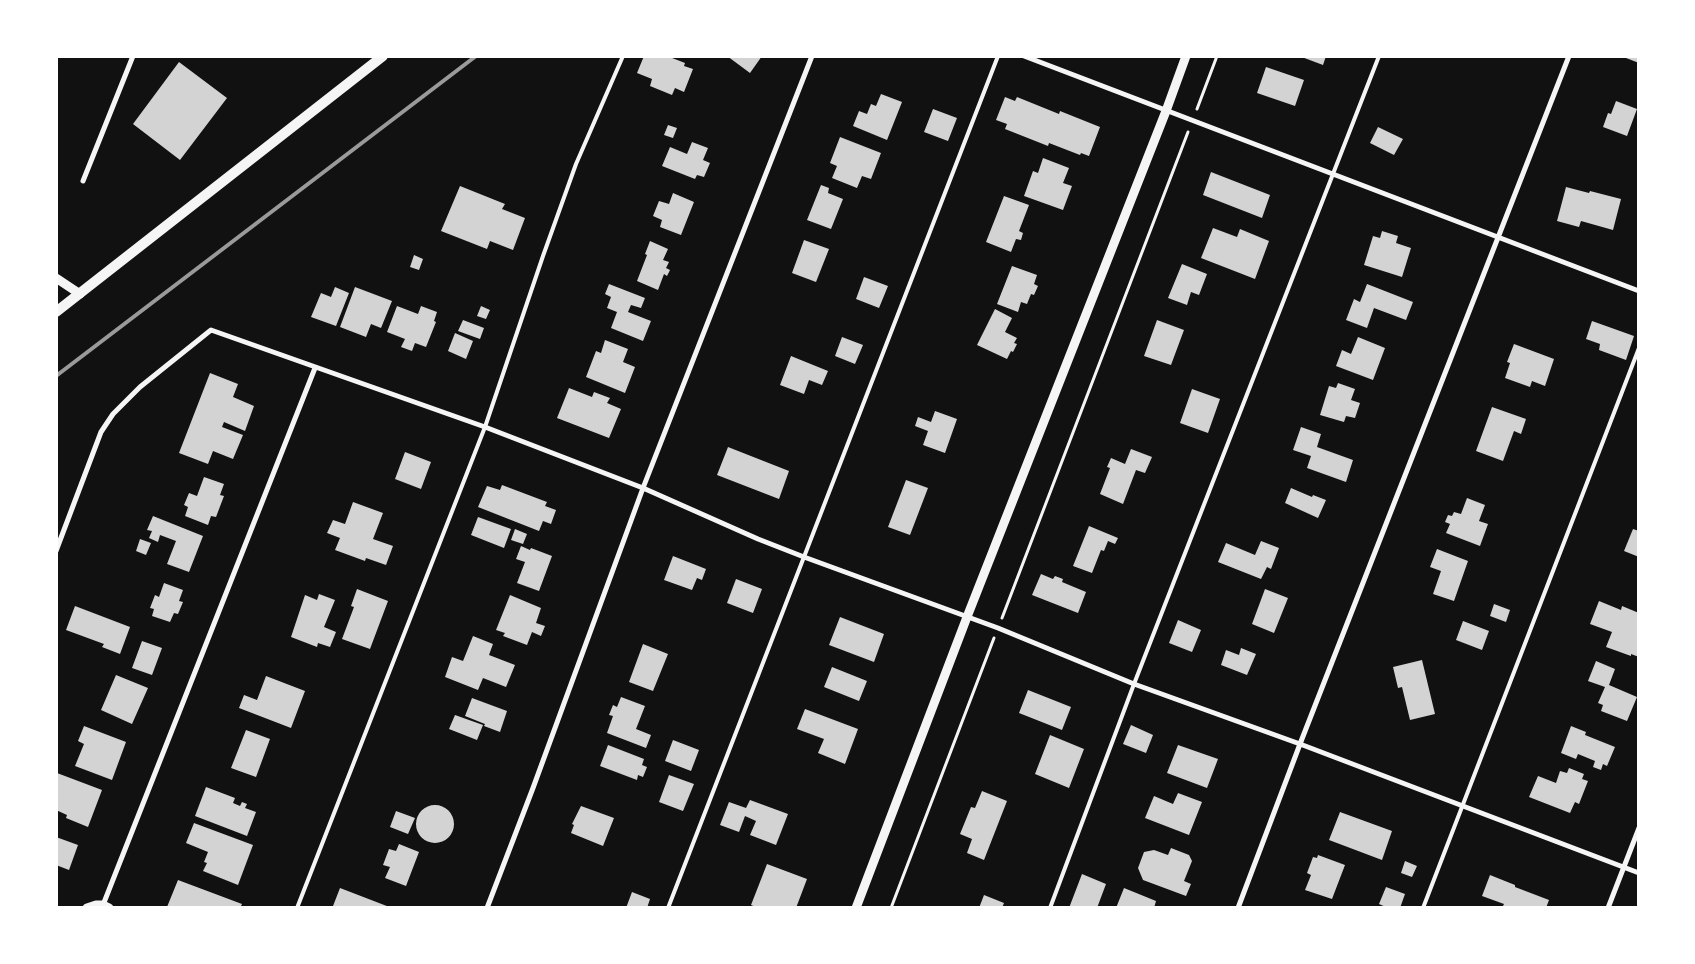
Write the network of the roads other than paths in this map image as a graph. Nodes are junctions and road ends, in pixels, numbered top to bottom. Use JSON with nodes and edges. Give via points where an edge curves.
{"nodes":[{"id":1,"x":133,"y":56,"type":"edge"},
{"id":2,"x":623,"y":56,"type":"edge"},
{"id":3,"x":812,"y":56,"type":"edge"},
{"id":4,"x":998,"y":56,"type":"edge"},
{"id":5,"x":1024,"y":56,"type":"edge"},
{"id":6,"x":1186,"y":56,"type":"edge"},
{"id":7,"x":1379,"y":56,"type":"edge"},
{"id":8,"x":1569,"y":56,"type":"edge"},
{"id":9,"x":378,"y":58,"type":"edge"},
{"id":10,"x":1166,"y":111,"type":"junction"},
{"id":11,"x":1333,"y":173,"type":"junction"},
{"id":12,"x":83,"y":181,"type":"dead end"},
{"id":13,"x":1499,"y":238,"type":"junction"},
{"id":14,"x":56,"y":278,"type":"edge"},
{"id":15,"x":1639,"y":291,"type":"edge"},
{"id":16,"x":80,"y":294,"type":"junction"},
{"id":17,"x":56,"y":312,"type":"edge"},
{"id":18,"x":1639,"y":348,"type":"edge"},
{"id":19,"x":315,"y":368,"type":"junction"},
{"id":20,"x":485,"y":427,"type":"junction"},
{"id":21,"x":643,"y":488,"type":"junction"},
{"id":22,"x":56,"y":551,"type":"edge"},
{"id":23,"x":804,"y":557,"type":"junction"},
{"id":24,"x":967,"y":617,"type":"junction"},
{"id":25,"x":1134,"y":684,"type":"junction"},
{"id":26,"x":1300,"y":744,"type":"junction"},
{"id":27,"x":1461,"y":806,"type":"junction"},
{"id":28,"x":1639,"y":828,"type":"edge"},
{"id":29,"x":1624,"y":867,"type":"junction"},
{"id":30,"x":1639,"y":873,"type":"edge"},
{"id":31,"x":106,"y":906,"type":"edge"},
{"id":32,"x":87,"y":908,"type":"edge"},
{"id":33,"x":296,"y":908,"type":"edge"},
{"id":34,"x":486,"y":908,"type":"edge"},
{"id":35,"x":668,"y":908,"type":"edge"},
{"id":36,"x":856,"y":908,"type":"edge"},
{"id":37,"x":1050,"y":908,"type":"edge"},
{"id":38,"x":1238,"y":908,"type":"edge"},
{"id":39,"x":1423,"y":908,"type":"edge"},
{"id":40,"x":1608,"y":908,"type":"edge"}],
"edges":[{"from":1,"to":12,"type":"street"},
{"from":2,"to":20,"type":"lane","via":[[576,164]]},
{"from":3,"to":21,"type":"street"},
{"from":4,"to":23,"type":"lane"},
{"from":5,"to":10,"type":"street"},
{"from":6,"to":10,"type":"street"},
{"from":7,"to":11,"type":"lane"},
{"from":8,"to":13,"type":"street"},
{"from":9,"to":16,"type":"main road"},
{"from":10,"to":11,"type":"street"},
{"from":10,"to":24,"type":"street"},
{"from":11,"to":13,"type":"street"},
{"from":11,"to":25,"type":"lane"},
{"from":13,"to":15,"type":"street"},
{"from":13,"to":26,"type":"street"},
{"from":14,"to":16,"type":"street"},
{"from":16,"to":17,"type":"main road"},
{"from":18,"to":27,"type":"lane"},
{"from":19,"to":20,"type":"street"},
{"from":19,"to":22,"type":"street","via":[[211,330],[140,387],[113,414],[101,432]]},
{"from":19,"to":31,"type":"street"},
{"from":20,"to":21,"type":"street"},
{"from":20,"to":33,"type":"lane"},
{"from":21,"to":23,"type":"street"},
{"from":21,"to":34,"type":"street"},
{"from":23,"to":24,"type":"street"},
{"from":23,"to":35,"type":"lane"},
{"from":24,"to":25,"type":"street"},
{"from":24,"to":36,"type":"street"},
{"from":25,"to":26,"type":"street"},
{"from":25,"to":37,"type":"lane"},
{"from":26,"to":27,"type":"street"},
{"from":26,"to":38,"type":"street"},
{"from":27,"to":29,"type":"street"},
{"from":27,"to":39,"type":"lane"},
{"from":28,"to":29,"type":"street"},
{"from":29,"to":30,"type":"street"},
{"from":29,"to":40,"type":"street"},
{"from":31,"to":32,"type":"street"}]}
